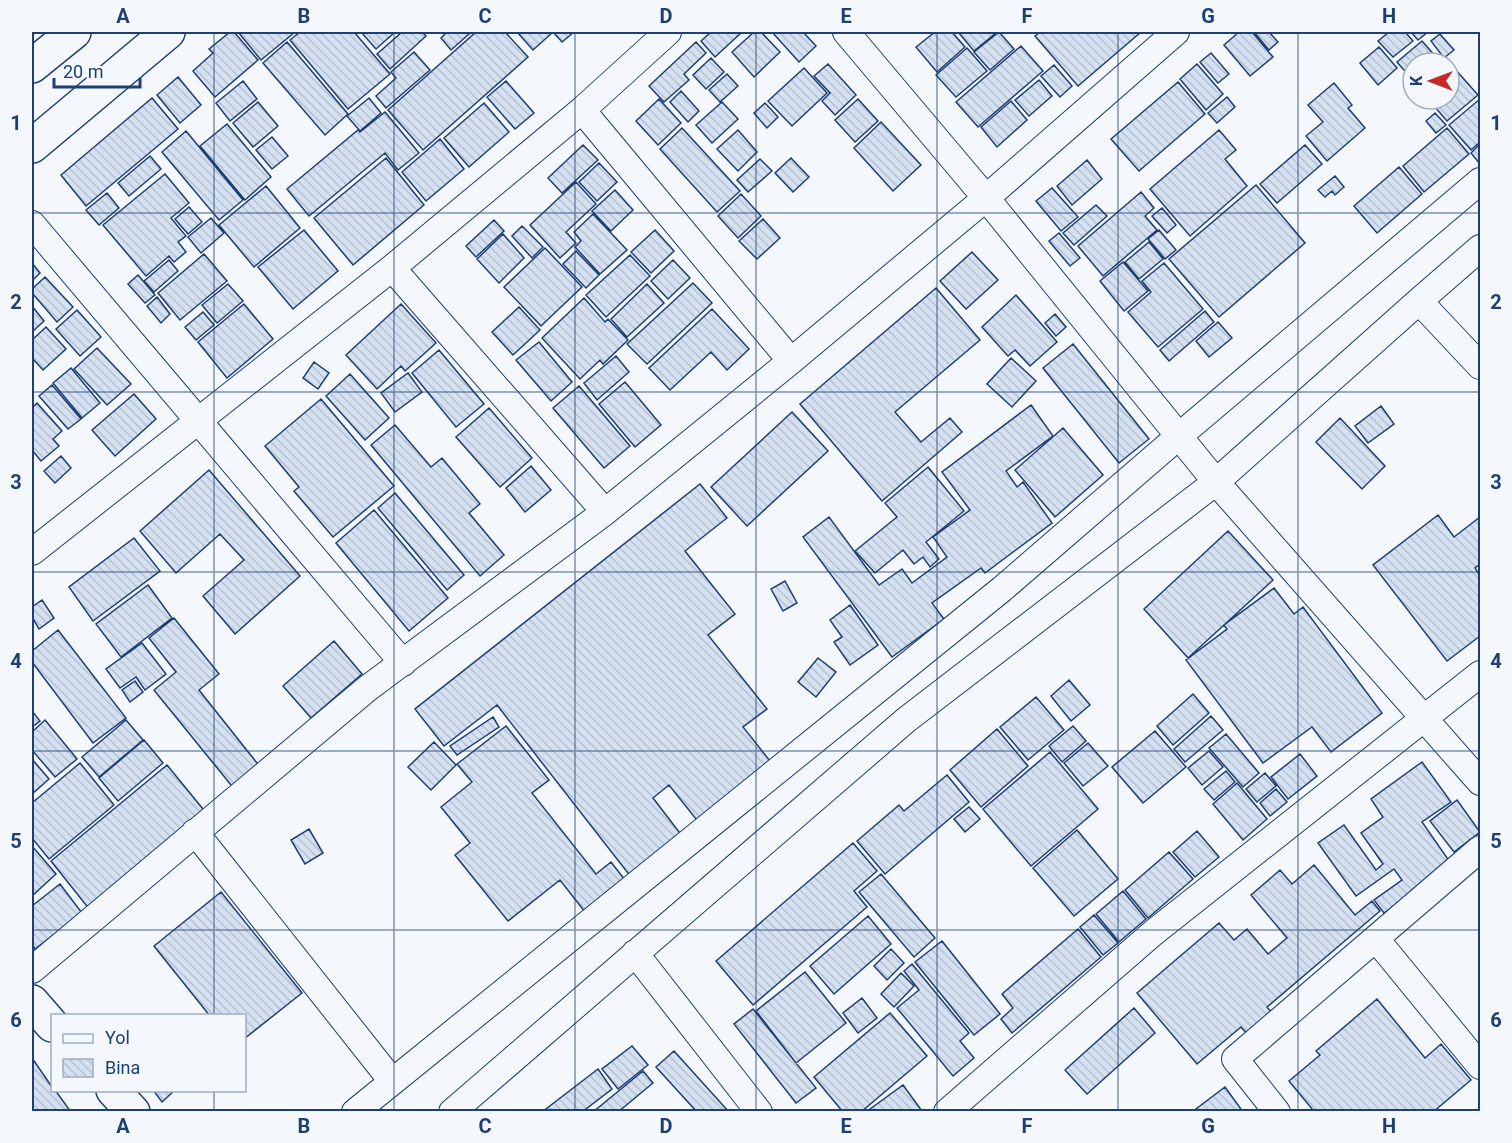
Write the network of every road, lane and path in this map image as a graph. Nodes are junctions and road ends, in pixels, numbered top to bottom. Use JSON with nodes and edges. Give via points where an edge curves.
{"nodes":[{"id":1,"x":74,"y":32,"type":"edge"},
{"id":2,"x":168,"y":32,"type":"edge"},
{"id":3,"x":668,"y":32,"type":"edge"},
{"id":4,"x":846,"y":32,"type":"edge"},
{"id":5,"x":1176,"y":32,"type":"edge"},
{"id":6,"x":32,"y":66,"type":"edge"},
{"id":7,"x":582,"y":110,"type":"junction"},
{"id":8,"x":32,"y":146,"type":"edge"},
{"id":9,"x":1480,"y":181,"type":"edge"},
{"id":10,"x":986,"y":198,"type":"junction"},
{"id":11,"x":32,"y":224,"type":"edge"},
{"id":12,"x":1480,"y":248,"type":"edge"},
{"id":13,"x":392,"y":268,"type":"junction"},
{"id":14,"x":1419,"y":301,"type":"junction"},
{"id":15,"x":791,"y":361,"type":"junction"},
{"id":16,"x":1480,"y":366,"type":"edge"},
{"id":17,"x":199,"y":422,"type":"junction"},
{"id":18,"x":1179,"y":436,"type":"junction"},
{"id":19,"x":1216,"y":482,"type":"junction"},
{"id":20,"x":605,"y":512,"type":"junction"},
{"id":21,"x":32,"y":552,"type":"edge"},
{"id":22,"x":403,"y":663,"type":"junction"},
{"id":23,"x":1480,"y":674,"type":"edge"},
{"id":24,"x":1424,"y":719,"type":"junction"},
{"id":25,"x":1480,"y":782,"type":"edge"},
{"id":26,"x":195,"y":832,"type":"junction"},
{"id":27,"x":1480,"y":849,"type":"edge"},
{"id":28,"x":1376,"y":939,"type":"junction"},
{"id":29,"x":635,"y":953,"type":"junction"},
{"id":30,"x":32,"y":970,"type":"edge"},
{"id":31,"x":32,"y":1002,"type":"edge"},
{"id":32,"x":51,"y":1024,"type":"edge"},
{"id":33,"x":1480,"y":1066,"type":"edge"},
{"id":34,"x":392,"y":1081,"type":"junction"},
{"id":35,"x":116,"y":1092,"type":"edge"},
{"id":36,"x":133,"y":1112,"type":"edge"},
{"id":37,"x":355,"y":1112,"type":"edge"},
{"id":38,"x":452,"y":1112,"type":"edge"},
{"id":39,"x":759,"y":1112,"type":"edge"},
{"id":40,"x":947,"y":1112,"type":"edge"},
{"id":41,"x":1276,"y":1112,"type":"edge"}],
"edges":[{"from":1,"to":6,"type":"street"},
{"from":2,"to":8,"type":"street"},
{"from":3,"to":7,"type":"street"},
{"from":4,"to":10,"type":"street"},
{"from":5,"to":10,"type":"street"},
{"from":7,"to":13,"type":"street"},
{"from":7,"to":15,"type":"street"},
{"from":9,"to":18,"type":"street"},
{"from":10,"to":15,"type":"street"},
{"from":10,"to":18,"type":"street"},
{"from":11,"to":17,"type":"street"},
{"from":12,"to":14,"type":"street"},
{"from":13,"to":17,"type":"street"},
{"from":13,"to":20,"type":"street"},
{"from":14,"to":16,"type":"street"},
{"from":14,"to":19,"type":"street"},
{"from":15,"to":20,"type":"street"},
{"from":17,"to":21,"type":"street"},
{"from":17,"to":22,"type":"street"},
{"from":18,"to":19,"type":"street"},
{"from":18,"to":34,"type":"street","via":[[1002,589]]},
{"from":19,"to":24,"type":"street"},
{"from":19,"to":29,"type":"street","via":[[906,720]]},
{"from":20,"to":22,"type":"street"},
{"from":22,"to":26,"type":"street"},
{"from":23,"to":24,"type":"street"},
{"from":24,"to":25,"type":"street"},
{"from":24,"to":40,"type":"street","via":[[1153,933]]},
{"from":26,"to":30,"type":"street"},
{"from":26,"to":34,"type":"street"},
{"from":27,"to":28,"type":"street"},
{"from":28,"to":33,"type":"street"},
{"from":28,"to":41,"type":"street","via":[[1235,1059]]},
{"from":29,"to":38,"type":"street"},
{"from":29,"to":39,"type":"street"},
{"from":31,"to":32,"type":"street"},
{"from":34,"to":37,"type":"street"},
{"from":35,"to":36,"type":"street"}]}
